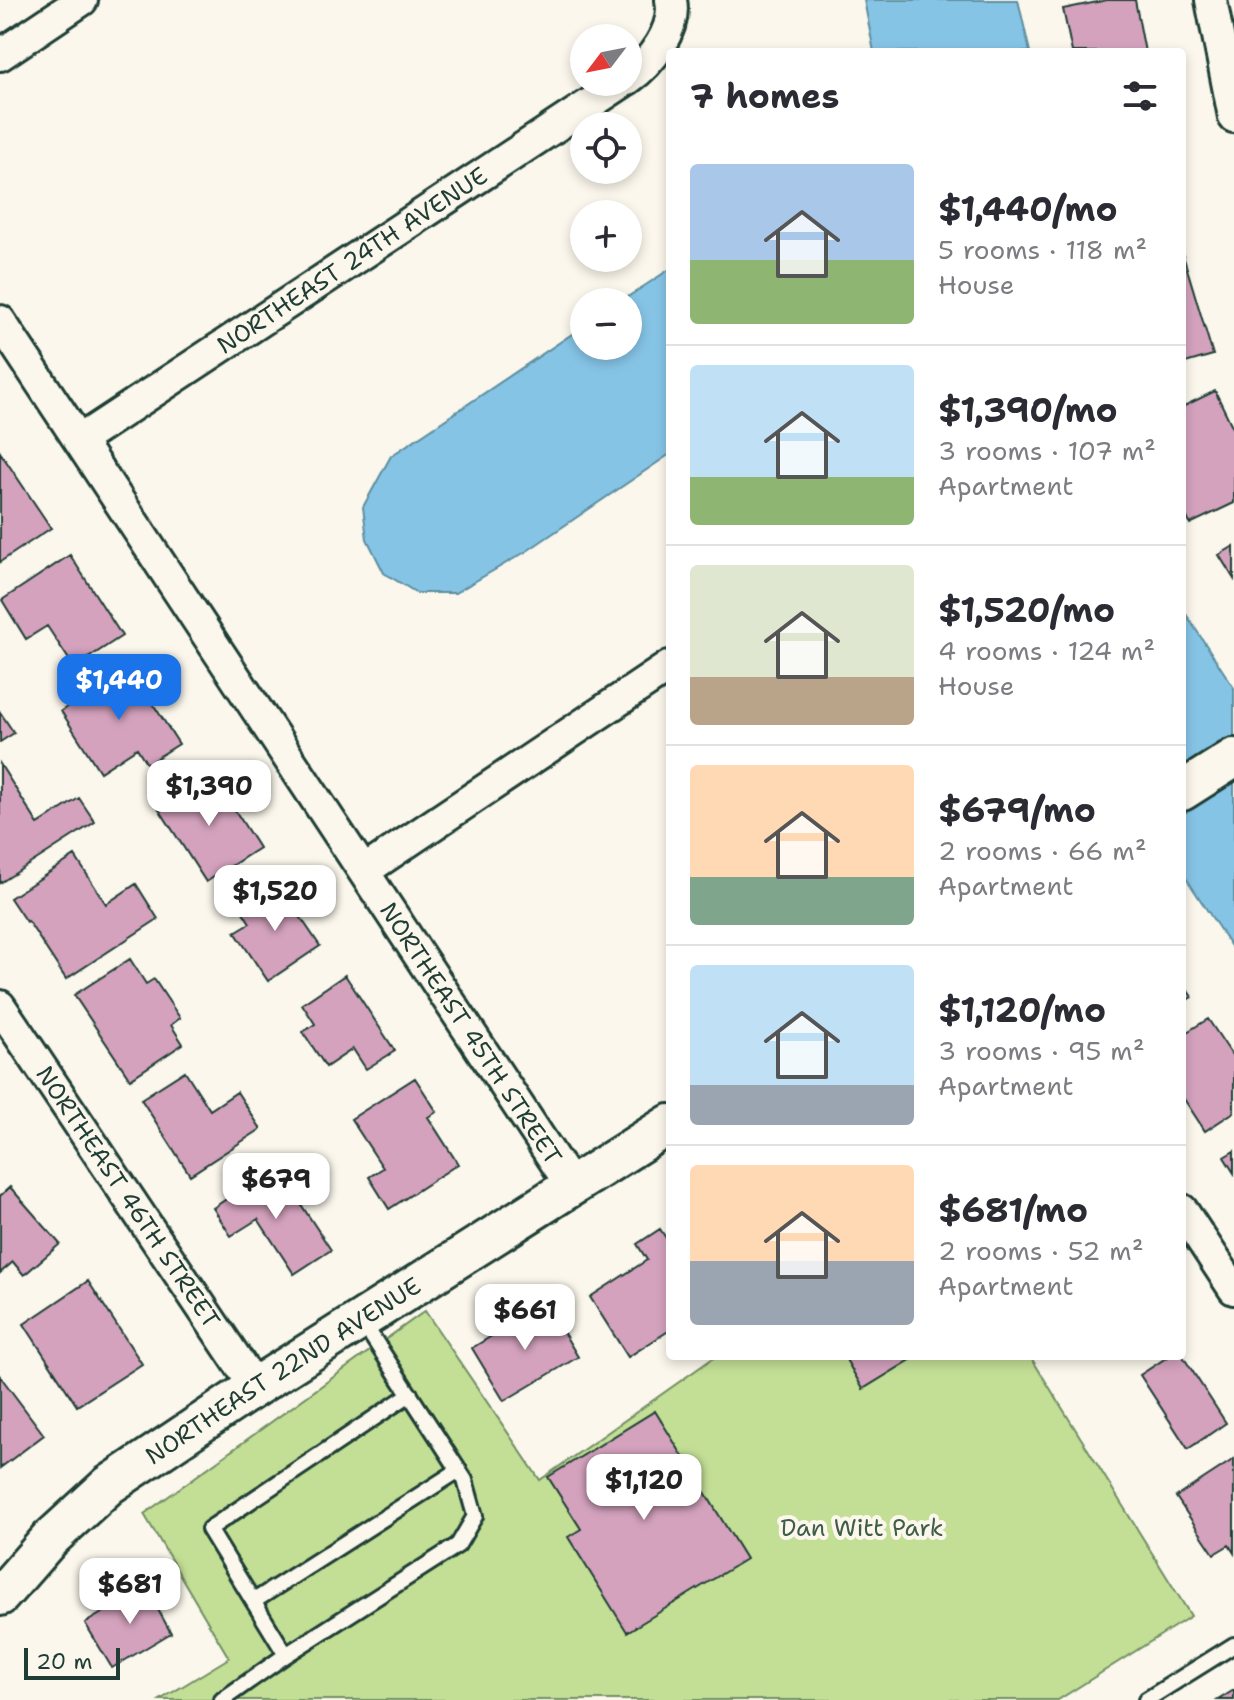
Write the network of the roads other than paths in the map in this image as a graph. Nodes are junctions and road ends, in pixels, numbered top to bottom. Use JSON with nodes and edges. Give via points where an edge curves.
{"nodes":[{"id":1,"x":82,"y":0,"type":"edge"},
{"id":2,"x":671,"y":0,"type":"edge"},
{"id":3,"x":1211,"y":0,"type":"edge"},
{"id":4,"x":0,"y":55,"type":"edge"},
{"id":5,"x":642,"y":66,"type":"edge"},
{"id":6,"x":602,"y":96,"type":"edge"},
{"id":7,"x":1234,"y":117,"type":"edge"},
{"id":8,"x":0,"y":321,"type":"edge"},
{"id":9,"x":80,"y":440,"type":"junction"},
{"id":10,"x":666,"y":669,"type":"edge"},
{"id":11,"x":1234,"y":758,"type":"edge"},
{"id":12,"x":1186,"y":788,"type":"edge"},
{"id":13,"x":364,"y":871,"type":"junction"},
{"id":14,"x":0,"y":1006,"type":"edge"},
{"id":15,"x":666,"y":1127,"type":"edge"},
{"id":16,"x":572,"y":1187,"type":"junction"},
{"id":17,"x":1186,"y":1216,"type":"edge"},
{"id":18,"x":1234,"y":1289,"type":"edge"},
{"id":19,"x":362,"y":1321,"type":"junction"},
{"id":20,"x":255,"y":1387,"type":"junction"},
{"id":21,"x":410,"y":1394,"type":"junction"},
{"id":22,"x":459,"y":1470,"type":"junction"},
{"id":23,"x":0,"y":1596,"type":"edge"},
{"id":24,"x":254,"y":1601,"type":"junction"},
{"id":25,"x":1234,"y":1645,"type":"edge"},
{"id":26,"x":286,"y":1655,"type":"junction"},
{"id":27,"x":222,"y":1700,"type":"edge"},
{"id":28,"x":1146,"y":1700,"type":"edge"}],
"edges":[{"from":1,"to":4,"type":"street"},
{"from":2,"to":5,"type":"street","via":[[663,44]]},
{"from":3,"to":7,"type":"street"},
{"from":6,"to":9,"type":"street","name":"NORTHEAST 24TH AVENUE"},
{"from":8,"to":9,"type":"street","name":"NORTHEAST 45TH STREET"},
{"from":9,"to":13,"type":"street","name":"NORTHEAST 45TH STREET"},
{"from":10,"to":13,"type":"street"},
{"from":11,"to":12,"type":"street"},
{"from":13,"to":16,"type":"street","name":"NORTHEAST 45TH STREET"},
{"from":14,"to":20,"type":"street","name":"NORTHEAST 46TH STREET"},
{"from":15,"to":16,"type":"street","name":"NORTHEAST 22ND AVENUE"},
{"from":16,"to":19,"type":"street","name":"NORTHEAST 22ND AVENUE"},
{"from":17,"to":18,"type":"street"},
{"from":19,"to":20,"type":"street","name":"NORTHEAST 22ND AVENUE"},
{"from":19,"to":21,"type":"lane"},
{"from":20,"to":23,"type":"street","name":"NORTHEAST 22ND AVENUE","via":[[109,1485],[50,1539]]},
{"from":21,"to":22,"type":"lane"},
{"from":21,"to":24,"type":"lane","via":[[209,1529]]},
{"from":22,"to":24,"type":"lane"},
{"from":22,"to":26,"type":"lane","via":[[475,1516],[458,1545]]},
{"from":24,"to":26,"type":"lane"},
{"from":25,"to":28,"type":"lane"},
{"from":26,"to":27,"type":"lane"}]}
